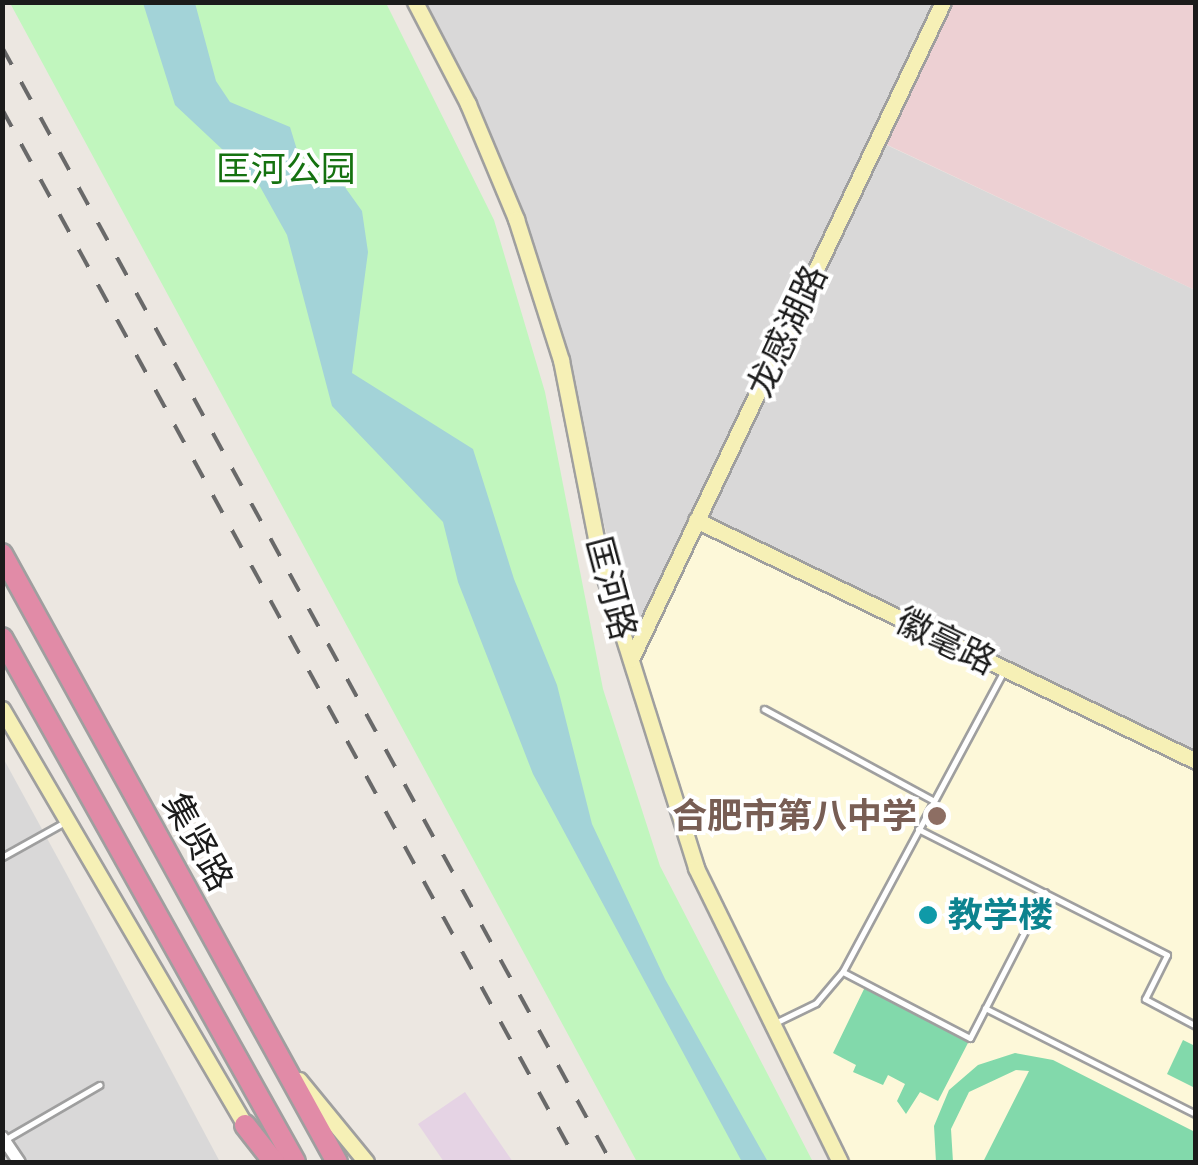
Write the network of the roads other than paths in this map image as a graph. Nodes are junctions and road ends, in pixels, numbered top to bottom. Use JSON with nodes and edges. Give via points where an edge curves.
{"nodes":[{"id":1,"x":415,"y":2,"type":"edge"},
{"id":2,"x":943,"y":2,"type":"edge"},
{"id":3,"x":696,"y":520,"type":"junction"},
{"id":4,"x":2,"y":554,"type":"edge"},
{"id":5,"x":2,"y":638,"type":"edge"},
{"id":6,"x":631,"y":659,"type":"junction"},
{"id":7,"x":1004,"y":670,"type":"junction"},
{"id":8,"x":2,"y":709,"type":"edge"},
{"id":9,"x":764,"y":709,"type":"dead end"},
{"id":10,"x":1196,"y":761,"type":"edge"},
{"id":11,"x":934,"y":800,"type":"junction"},
{"id":12,"x":66,"y":822,"type":"junction"},
{"id":13,"x":918,"y":829,"type":"junction"},
{"id":14,"x":2,"y":857,"type":"edge"},
{"id":15,"x":1044,"y":892,"type":"junction"},
{"id":16,"x":843,"y":972,"type":"junction"},
{"id":17,"x":985,"y":1008,"type":"junction"},
{"id":18,"x":1196,"y":1026,"type":"edge"},
{"id":19,"x":768,"y":1027,"type":"junction"},
{"id":20,"x":276,"y":1052,"type":"junction"},
{"id":21,"x":99,"y":1086,"type":"dead end"},
{"id":22,"x":1196,"y":1114,"type":"edge"},
{"id":23,"x":245,"y":1124,"type":"joint"},
{"id":24,"x":4,"y":1138,"type":"edge"},
{"id":25,"x":19,"y":1162,"type":"edge"},
{"id":26,"x":271,"y":1162,"type":"edge"},
{"id":27,"x":295,"y":1162,"type":"edge"},
{"id":28,"x":337,"y":1162,"type":"edge"},
{"id":29,"x":366,"y":1162,"type":"edge"},
{"id":30,"x":840,"y":1162,"type":"edge"}],
"edges":[{"from":1,"to":6,"type":"street","name":"匡河路","via":[[468,104],[516,219],[561,360],[602,569]]},
{"from":2,"to":3,"type":"street","name":"龙感湖路"},
{"from":3,"to":6,"type":"street","name":"龙感湖路"},
{"from":3,"to":7,"type":"street","name":"徽毫路"},
{"from":4,"to":20,"type":"highway","name":"集贤路"},
{"from":5,"to":27,"type":"highway","name":"集贤路"},
{"from":6,"to":19,"type":"street","name":"匡河路","via":[[696,868]]},
{"from":7,"to":10,"type":"street","name":"徽毫路"},
{"from":7,"to":11,"type":"lane"},
{"from":8,"to":12,"type":"street"},
{"from":9,"to":11,"type":"lane"},
{"from":11,"to":13,"type":"lane"},
{"from":12,"to":14,"type":"lane"},
{"from":12,"to":23,"type":"street"},
{"from":13,"to":15,"type":"lane"},
{"from":13,"to":16,"type":"lane"},
{"from":15,"to":17,"type":"lane"},
{"from":15,"to":18,"type":"lane","via":[[1167,955],[1144,999]]},
{"from":16,"to":17,"type":"lane","via":[[970,1038]]},
{"from":16,"to":19,"type":"lane","via":[[816,1003]]},
{"from":17,"to":22,"type":"lane"},
{"from":19,"to":30,"type":"street","name":"匡河路"},
{"from":20,"to":28,"type":"highway","name":"集贤路"},
{"from":20,"to":29,"type":"street"},
{"from":21,"to":24,"type":"lane"},
{"from":23,"to":26,"type":"highway"},
{"from":24,"to":25,"type":"street"}]}
